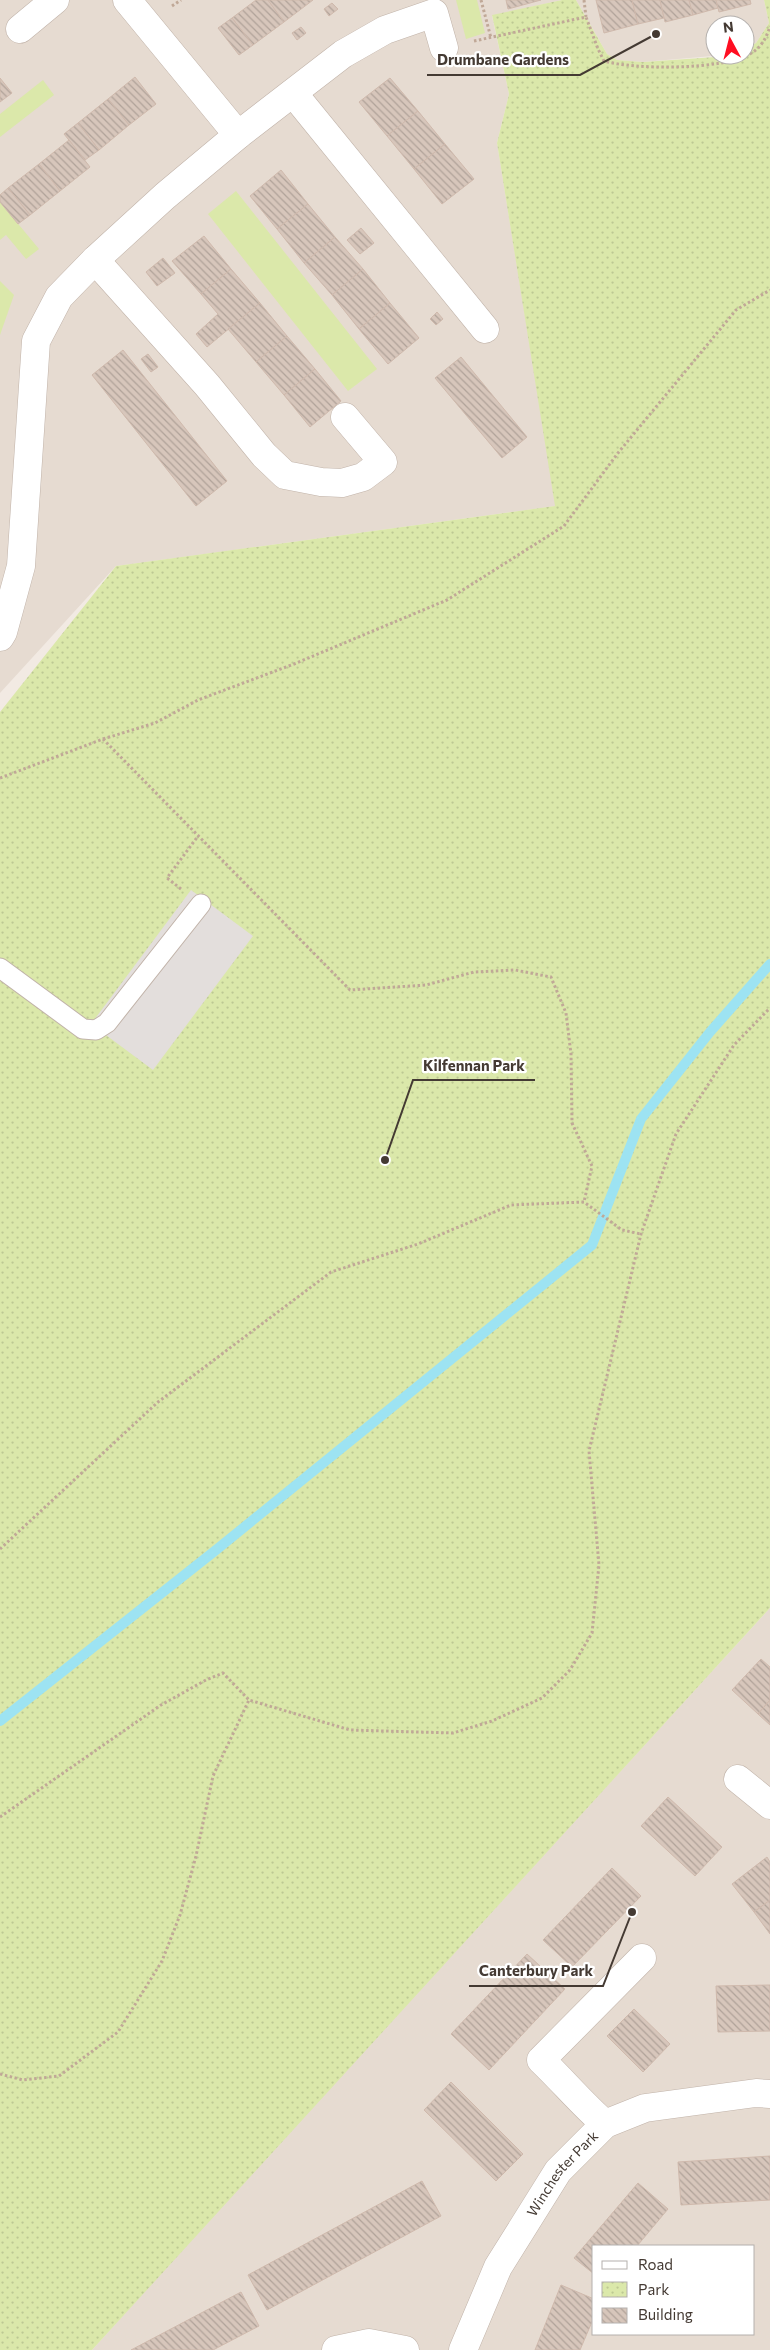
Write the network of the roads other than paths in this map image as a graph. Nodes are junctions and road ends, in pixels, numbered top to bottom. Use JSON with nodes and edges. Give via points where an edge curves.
{"nodes":[{"id":1,"x":55,"y":0,"type":"edge"},
{"id":2,"x":127,"y":0,"type":"edge"},
{"id":3,"x":20,"y":28,"type":"dead end"},
{"id":4,"x":444,"y":48,"type":"road end"},
{"id":5,"x":293,"y":93,"type":"junction"},
{"id":6,"x":238,"y":135,"type":"junction"},
{"id":7,"x":95,"y":260,"type":"junction"},
{"id":8,"x":485,"y":329,"type":"dead end"},
{"id":9,"x":345,"y":417,"type":"dead end"},
{"id":10,"x":0,"y":637,"type":"edge"},
{"id":11,"x":201,"y":904,"type":"road end"},
{"id":12,"x":0,"y":968,"type":"edge"},
{"id":13,"x":738,"y":1780,"type":"dead end"},
{"id":14,"x":770,"y":1805,"type":"edge"},
{"id":15,"x":642,"y":1958,"type":"dead end"},
{"id":16,"x":770,"y":2094,"type":"edge"},
{"id":17,"x":605,"y":2124,"type":"junction"},
{"id":18,"x":336,"y":2350,"type":"edge"},
{"id":19,"x":406,"y":2350,"type":"edge"},
{"id":20,"x":463,"y":2350,"type":"edge"}],
"edges":[{"from":1,"to":3,"type":"street"},
{"from":2,"to":6,"type":"street"},
{"from":4,"to":5,"type":"street","via":[[434,13],[384,30],[343,54]]},
{"from":5,"to":6,"type":"street"},
{"from":5,"to":8,"type":"street"},
{"from":6,"to":7,"type":"street"},
{"from":7,"to":9,"type":"street","via":[[285,475],[342,483],[363,477],[383,462]]},
{"from":7,"to":10,"type":"street","via":[[59,297],[36,341],[21,566]]},
{"from":11,"to":12,"type":"lane","via":[[107,1023],[96,1030],[83,1029]]},
{"from":13,"to":14,"type":"street"},
{"from":15,"to":17,"type":"street","via":[[541,2060]]},
{"from":16,"to":17,"type":"street","name":"Winchester Park","via":[[756,2093],[645,2108]]},
{"from":17,"to":20,"type":"street","name":"Winchester Park","via":[[558,2171],[498,2268]]},
{"from":18,"to":19,"type":"street","via":[[369,2343]]}]}
